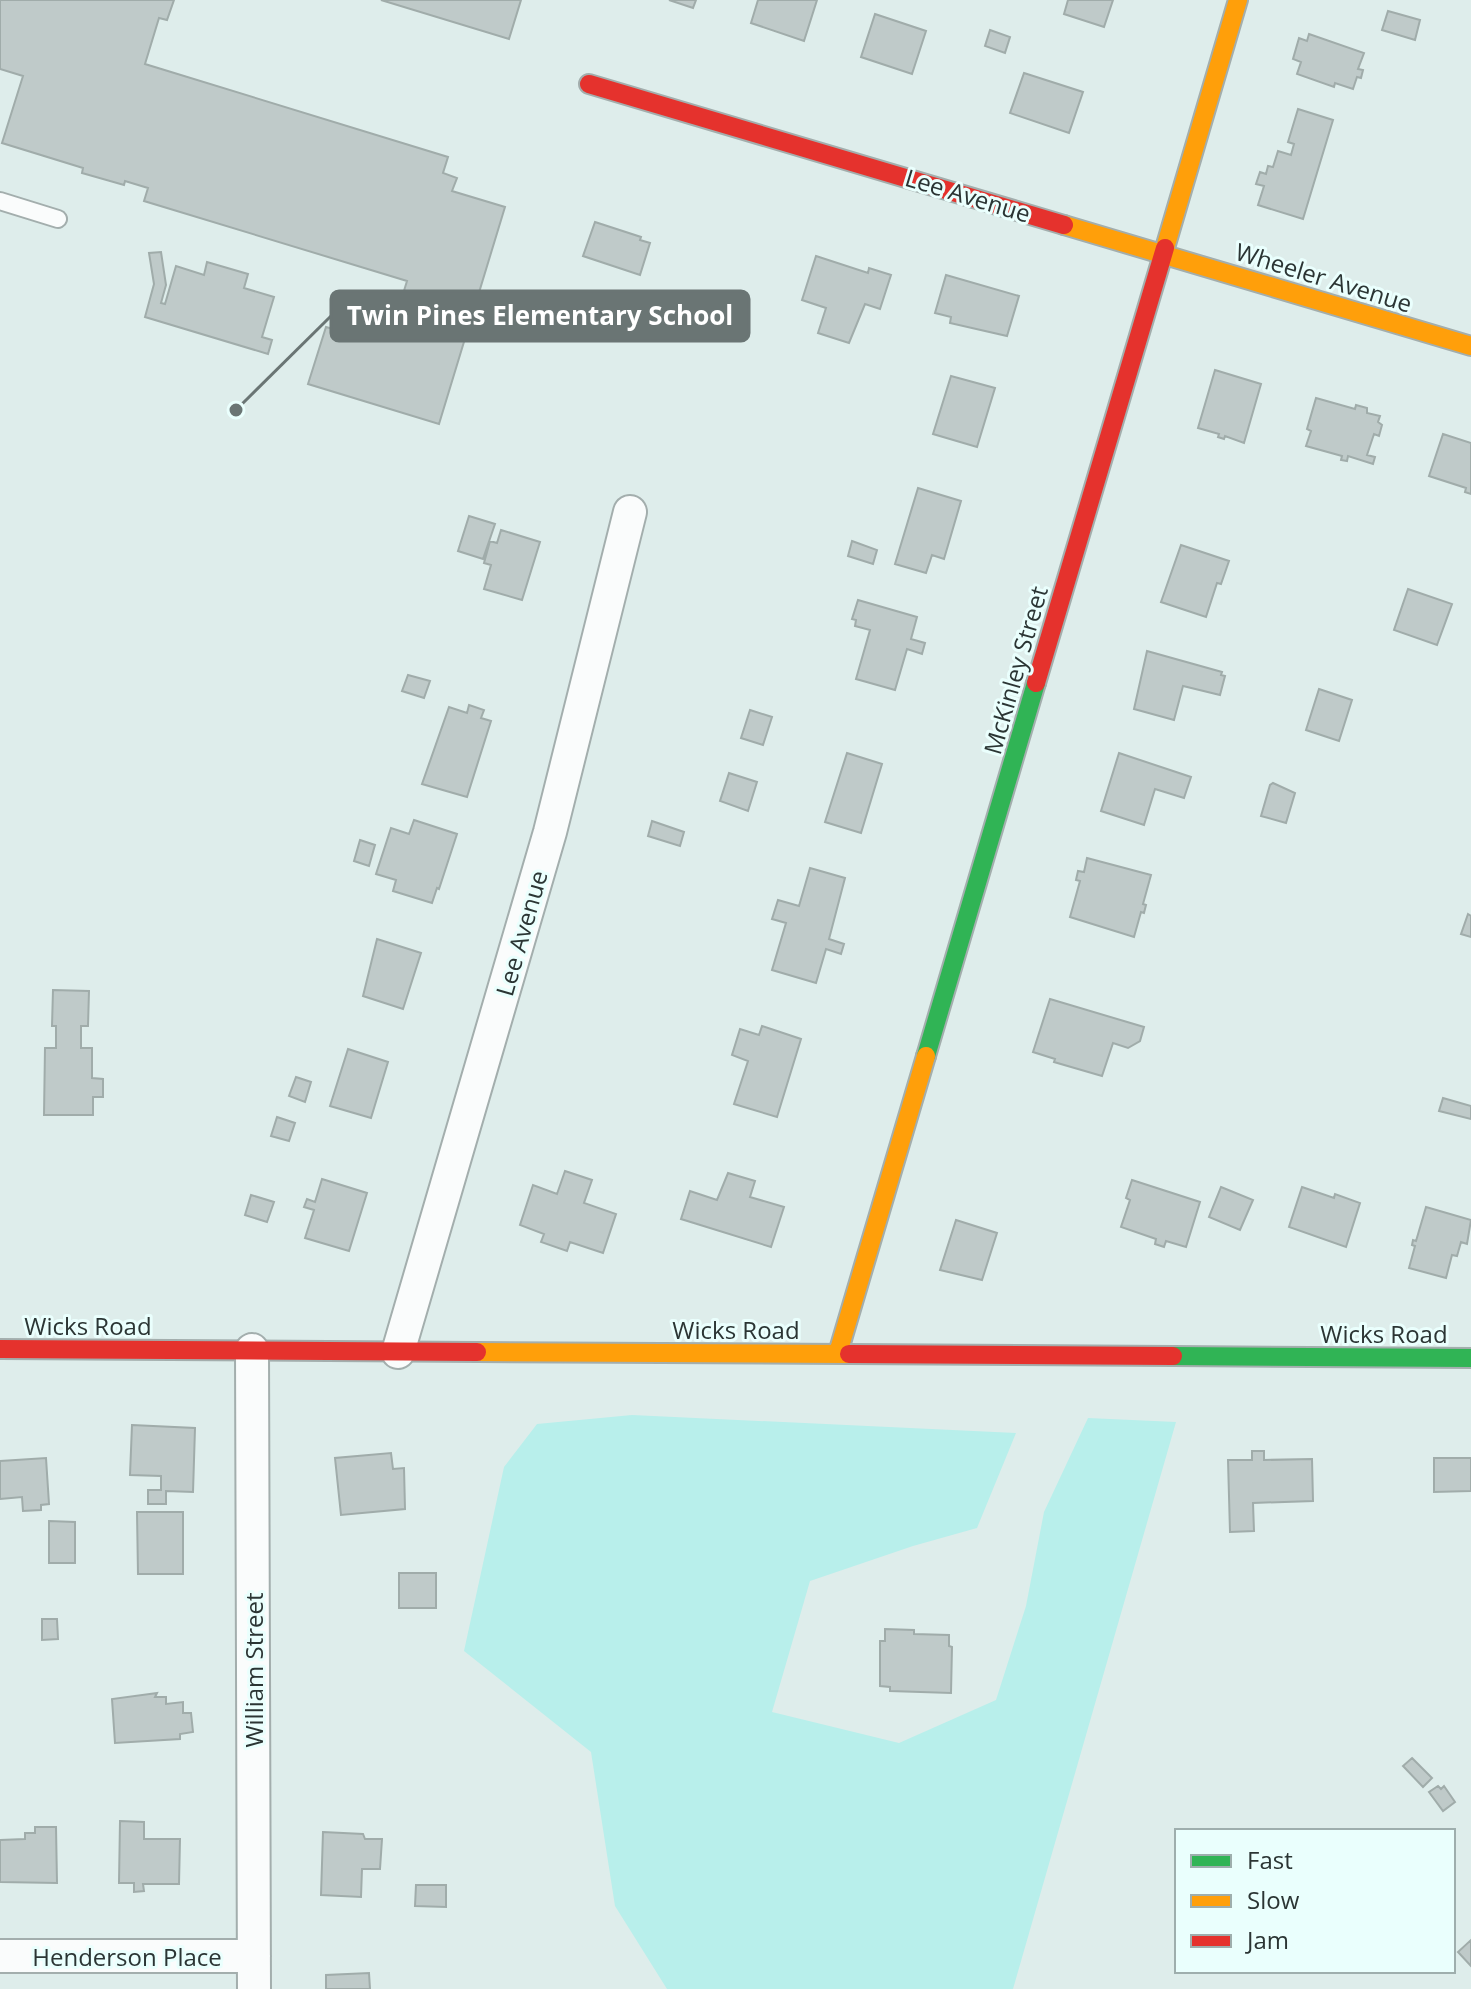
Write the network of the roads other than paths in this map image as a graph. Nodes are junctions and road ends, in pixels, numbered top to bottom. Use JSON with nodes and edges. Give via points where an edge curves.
{"nodes":[{"id":1,"x":1238,"y":0,"type":"edge"},
{"id":2,"x":589,"y":84,"type":"dead end"},
{"id":3,"x":0,"y":201,"type":"edge"},
{"id":4,"x":58,"y":219,"type":"dead end"},
{"id":5,"x":1163,"y":253,"type":"junction"},
{"id":6,"x":1471,"y":346,"type":"edge"},
{"id":7,"x":630,"y":512,"type":"dead end"},
{"id":8,"x":0,"y":1349,"type":"edge"},
{"id":9,"x":252,"y":1350,"type":"junction"},
{"id":10,"x":398,"y":1352,"type":"junction"},
{"id":11,"x":838,"y":1353,"type":"junction"},
{"id":12,"x":1471,"y":1358,"type":"edge"},
{"id":13,"x":0,"y":1956,"type":"edge"},
{"id":14,"x":254,"y":1956,"type":"junction"},
{"id":15,"x":254,"y":1989,"type":"edge"}],
"edges":[{"from":1,"to":5,"type":"street","name":"McKinley Street"},
{"from":2,"to":5,"type":"street","name":"Lee Avenue"},
{"from":3,"to":4,"type":"lane"},
{"from":5,"to":6,"type":"street","name":"Wheeler Avenue"},
{"from":5,"to":11,"type":"street","name":"McKinley Street"},
{"from":7,"to":10,"type":"street","name":"Lee Avenue","via":[[550,832]]},
{"from":8,"to":9,"type":"street","name":"Wicks Road"},
{"from":9,"to":10,"type":"street","name":"Wicks Road"},
{"from":9,"to":14,"type":"street","name":"William Street"},
{"from":10,"to":11,"type":"street","name":"Wicks Road"},
{"from":11,"to":12,"type":"street","name":"Wicks Road"},
{"from":13,"to":14,"type":"street","name":"Henderson Place"},
{"from":14,"to":15,"type":"street","name":"William Street"}]}
